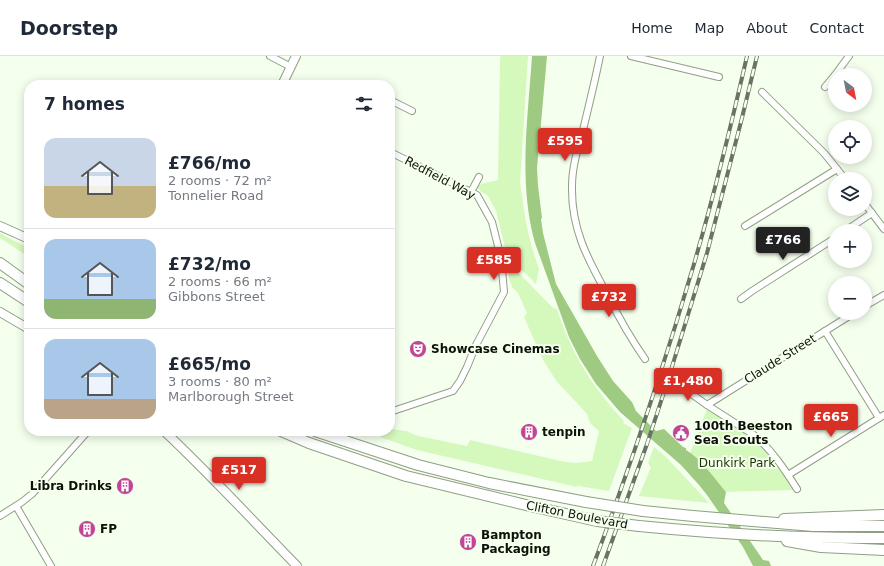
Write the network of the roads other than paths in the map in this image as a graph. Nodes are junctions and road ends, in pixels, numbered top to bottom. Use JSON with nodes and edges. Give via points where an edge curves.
{"nodes":[{"id":1,"x":270,"y":56,"type":"edge"},
{"id":2,"x":296,"y":56,"type":"edge"},
{"id":3,"x":600,"y":56,"type":"edge"},
{"id":4,"x":631,"y":56,"type":"edge"},
{"id":5,"x":849,"y":56,"type":"edge"},
{"id":6,"x":291,"y":67,"type":"junction"},
{"id":7,"x":840,"y":68,"type":"edge"},
{"id":8,"x":719,"y":77,"type":"dead end"},
{"id":9,"x":284,"y":80,"type":"edge"},
{"id":10,"x":828,"y":83,"type":"edge"},
{"id":11,"x":825,"y":87,"type":"dead end"},
{"id":12,"x":762,"y":92,"type":"dead end"},
{"id":13,"x":395,"y":102,"type":"edge"},
{"id":14,"x":412,"y":111,"type":"dead end"},
{"id":15,"x":395,"y":154,"type":"edge"},
{"id":16,"x":837,"y":168,"type":"junction"},
{"id":17,"x":840,"y":172,"type":"edge"},
{"id":18,"x":479,"y":177,"type":"dead end"},
{"id":19,"x":471,"y":192,"type":"junction"},
{"id":20,"x":872,"y":213,"type":"edge"},
{"id":21,"x":868,"y":216,"type":"edge"},
{"id":22,"x":856,"y":224,"type":"edge"},
{"id":23,"x":0,"y":226,"type":"edge"},
{"id":24,"x":745,"y":226,"type":"dead end"},
{"id":25,"x":884,"y":228,"type":"edge"},
{"id":26,"x":24,"y":237,"type":"edge"},
{"id":27,"x":828,"y":242,"type":"edge"},
{"id":28,"x":0,"y":263,"type":"edge"},
{"id":29,"x":24,"y":280,"type":"edge"},
{"id":30,"x":0,"y":283,"type":"edge"},
{"id":31,"x":884,"y":295,"type":"edge"},
{"id":32,"x":24,"y":299,"type":"edge"},
{"id":33,"x":741,"y":299,"type":"dead end"},
{"id":34,"x":872,"y":302,"type":"edge"},
{"id":35,"x":0,"y":312,"type":"edge"},
{"id":36,"x":843,"y":320,"type":"edge"},
{"id":37,"x":24,"y":326,"type":"edge"},
{"id":38,"x":825,"y":331,"type":"junction"},
{"id":39,"x":645,"y":359,"type":"dead end"},
{"id":40,"x":679,"y":385,"type":"dead end"},
{"id":41,"x":707,"y":405,"type":"junction"},
{"id":42,"x":395,"y":410,"type":"edge"},
{"id":43,"x":882,"y":417,"type":"edge"},
{"id":44,"x":84,"y":436,"type":"edge"},
{"id":45,"x":169,"y":436,"type":"edge"},
{"id":46,"x":293,"y":436,"type":"edge"},
{"id":47,"x":329,"y":436,"type":"edge"},
{"id":48,"x":788,"y":475,"type":"junction"},
{"id":49,"x":797,"y":489,"type":"dead end"},
{"id":50,"x":16,"y":506,"type":"junction"},
{"id":51,"x":0,"y":516,"type":"edge"},
{"id":52,"x":884,"y":516,"type":"edge"},
{"id":53,"x":748,"y":521,"type":"junction"},
{"id":54,"x":884,"y":526,"type":"edge"},
{"id":55,"x":753,"y":536,"type":"junction"},
{"id":56,"x":884,"y":538,"type":"edge"},
{"id":57,"x":884,"y":550,"type":"edge"},
{"id":58,"x":51,"y":566,"type":"edge"},
{"id":59,"x":298,"y":566,"type":"edge"}],
"edges":[{"from":1,"to":6,"type":"street"},
{"from":2,"to":6,"type":"street"},
{"from":3,"to":39,"type":"street","via":[[574,163],[572,204],[578,235],[591,266]]},
{"from":4,"to":8,"type":"street"},
{"from":5,"to":7,"type":"street"},
{"from":6,"to":9,"type":"street"},
{"from":10,"to":11,"type":"street"},
{"from":12,"to":16,"type":"street"},
{"from":13,"to":14,"type":"street"},
{"from":15,"to":19,"type":"street","name":"Redfield Way"},
{"from":16,"to":17,"type":"street"},
{"from":16,"to":24,"type":"street"},
{"from":18,"to":19,"type":"street"},
{"from":19,"to":42,"type":"street","name":"Redfield Way","via":[[477,195],[492,222],[501,258],[504,292],[453,391]]},
{"from":20,"to":25,"type":"street"},
{"from":21,"to":22,"type":"street"},
{"from":23,"to":26,"type":"street"},
{"from":27,"to":33,"type":"street"},
{"from":28,"to":29,"type":"highway"},
{"from":30,"to":32,"type":"highway"},
{"from":31,"to":34,"type":"street"},
{"from":35,"to":37,"type":"street"},
{"from":36,"to":38,"type":"street","name":"Claude Street"},
{"from":38,"to":41,"type":"street","name":"Claude Street"},
{"from":38,"to":43,"type":"street"},
{"from":40,"to":41,"type":"street"},
{"from":41,"to":48,"type":"street","via":[[761,441]]},
{"from":43,"to":48,"type":"street"},
{"from":44,"to":50,"type":"street","via":[[32,494]]},
{"from":45,"to":59,"type":"street"},
{"from":46,"to":55,"type":"highway","name":"Clifton Boulevard","bridge":true,"via":[[406,476],[582,518]]},
{"from":47,"to":53,"type":"highway","name":"Clifton Boulevard","bridge":true,"via":[[418,465],[489,483],[586,502]]},
{"from":48,"to":49,"type":"street"},
{"from":50,"to":51,"type":"street"},
{"from":50,"to":58,"type":"street"},
{"from":52,"to":53,"type":"highway"},
{"from":53,"to":54,"type":"highway","name":"Clifton Boulevard","via":[[812,526]]},
{"from":55,"to":56,"type":"highway","name":"Clifton Boulevard"},
{"from":55,"to":57,"type":"highway","via":[[822,547]]}]}
